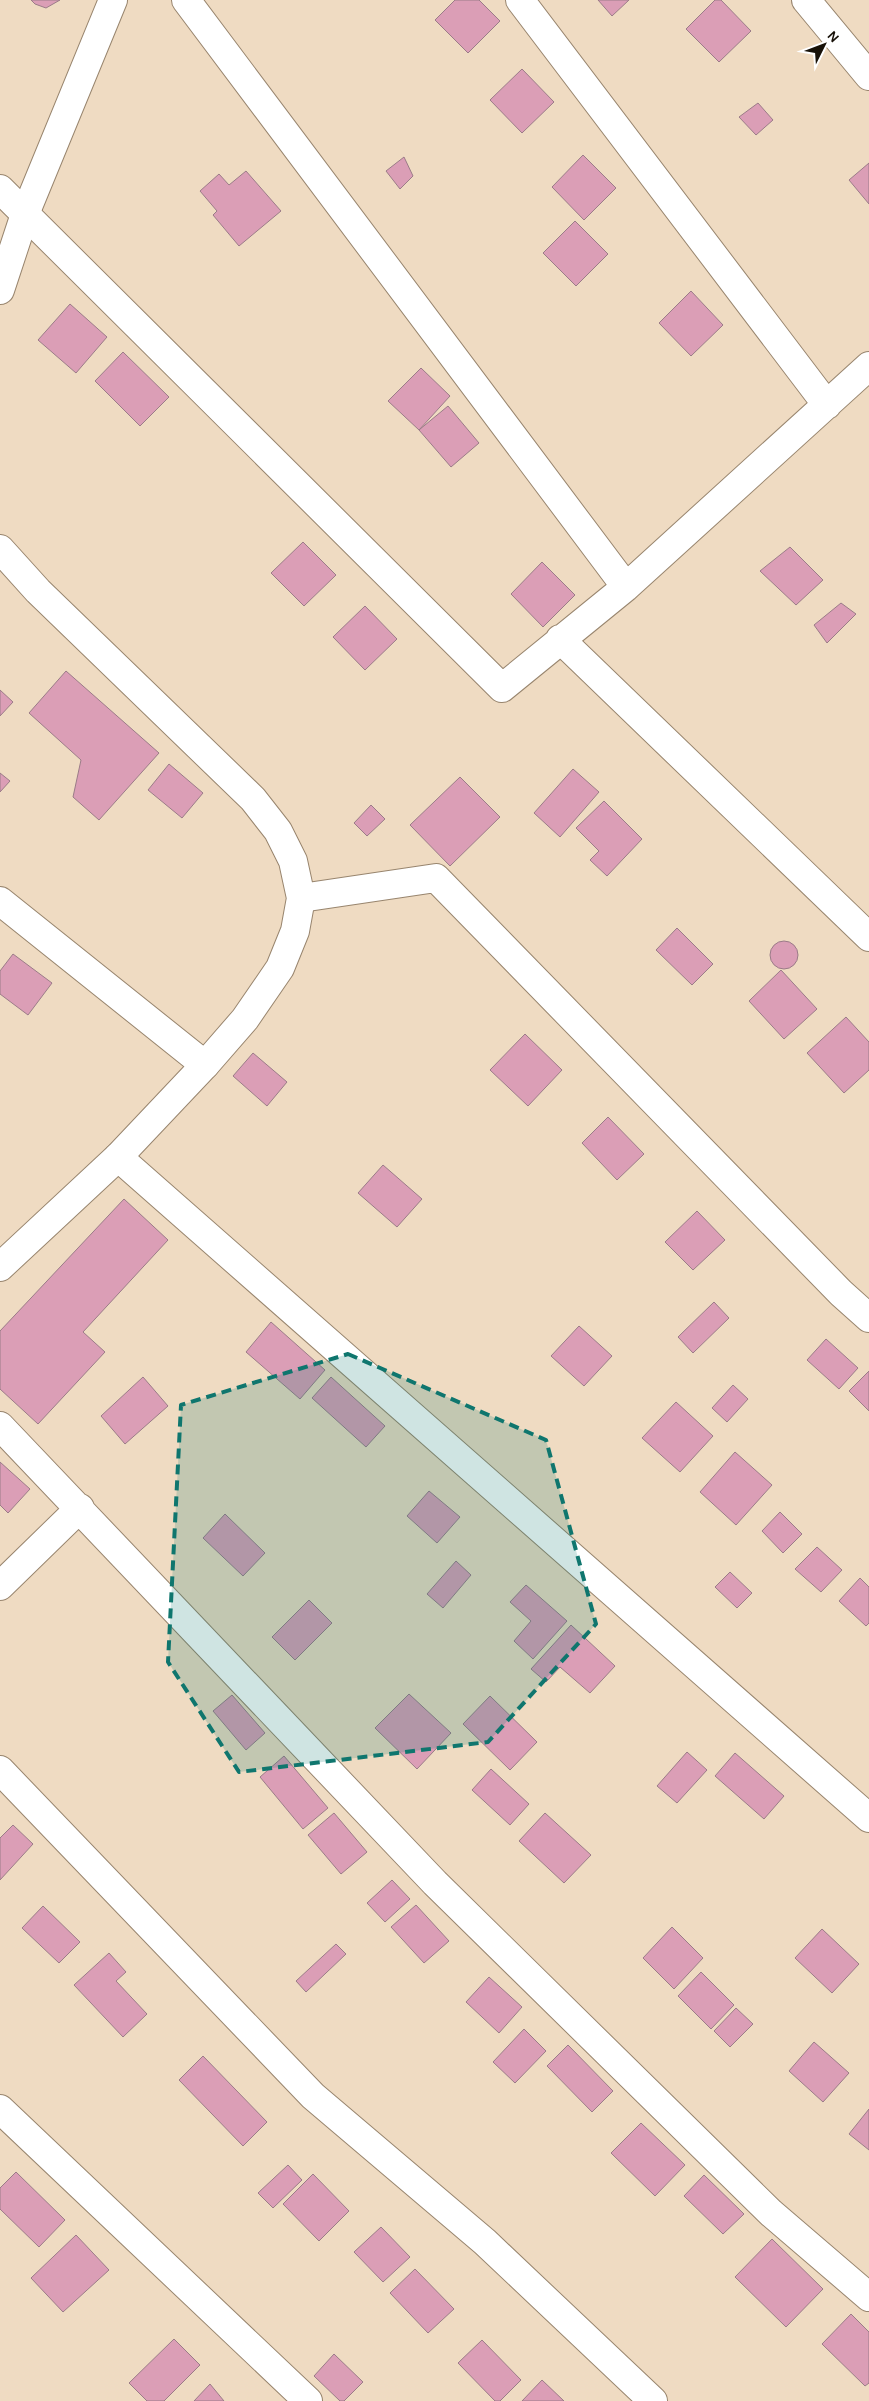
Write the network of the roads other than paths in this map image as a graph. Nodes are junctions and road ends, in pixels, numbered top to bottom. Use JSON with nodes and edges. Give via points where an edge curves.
{"nodes":[{"id":1,"x":113,"y":0,"type":"edge"},
{"id":2,"x":186,"y":0,"type":"edge"},
{"id":3,"x":520,"y":0,"type":"edge"},
{"id":4,"x":806,"y":0,"type":"edge"},
{"id":5,"x":869,"y":76,"type":"edge"},
{"id":6,"x":0,"y":189,"type":"edge"},
{"id":7,"x":25,"y":214,"type":"junction"},
{"id":8,"x":0,"y":290,"type":"edge"},
{"id":9,"x":869,"y":366,"type":"edge"},
{"id":10,"x":827,"y":405,"type":"junction"},
{"id":11,"x":0,"y":549,"type":"edge"},
{"id":12,"x":626,"y":587,"type":"junction"},
{"id":13,"x":560,"y":639,"type":"junction"},
{"id":14,"x":300,"y":898,"type":"junction"},
{"id":15,"x":0,"y":901,"type":"edge"},
{"id":16,"x":869,"y":937,"type":"edge"},
{"id":17,"x":205,"y":1065,"type":"junction"},
{"id":18,"x":118,"y":1157,"type":"junction"},
{"id":19,"x":0,"y":1267,"type":"edge"},
{"id":20,"x":869,"y":1318,"type":"edge"},
{"id":21,"x":0,"y":1426,"type":"edge"},
{"id":22,"x":80,"y":1508,"type":"junction"},
{"id":23,"x":0,"y":1586,"type":"edge"},
{"id":24,"x":0,"y":1770,"type":"edge"},
{"id":25,"x":869,"y":1818,"type":"edge"},
{"id":26,"x":0,"y":2109,"type":"edge"},
{"id":27,"x":869,"y":2297,"type":"edge"},
{"id":28,"x":308,"y":2401,"type":"edge"},
{"id":29,"x":653,"y":2401,"type":"edge"}],
"edges":[{"from":1,"to":7,"type":"street"},
{"from":2,"to":12,"type":"street"},
{"from":3,"to":10,"type":"street"},
{"from":4,"to":5,"type":"street"},
{"from":6,"to":7,"type":"street"},
{"from":7,"to":8,"type":"street"},
{"from":7,"to":13,"type":"street","via":[[502,688]]},
{"from":9,"to":10,"type":"street"},
{"from":10,"to":12,"type":"street"},
{"from":11,"to":14,"type":"street","via":[[38,591],[253,799],[278,831],[294,861]]},
{"from":12,"to":13,"type":"street"},
{"from":13,"to":16,"type":"street"},
{"from":14,"to":17,"type":"street","via":[[295,931],[280,968],[245,1019]]},
{"from":14,"to":20,"type":"street","via":[[436,878]]},
{"from":15,"to":17,"type":"street"},
{"from":17,"to":18,"type":"street"},
{"from":18,"to":19,"type":"street"},
{"from":18,"to":25,"type":"street"},
{"from":21,"to":22,"type":"street"},
{"from":22,"to":23,"type":"street"},
{"from":22,"to":27,"type":"street","via":[[442,1890],[771,2213]]},
{"from":24,"to":29,"type":"street","via":[[313,2096],[485,2242]]},
{"from":26,"to":28,"type":"street"}]}
